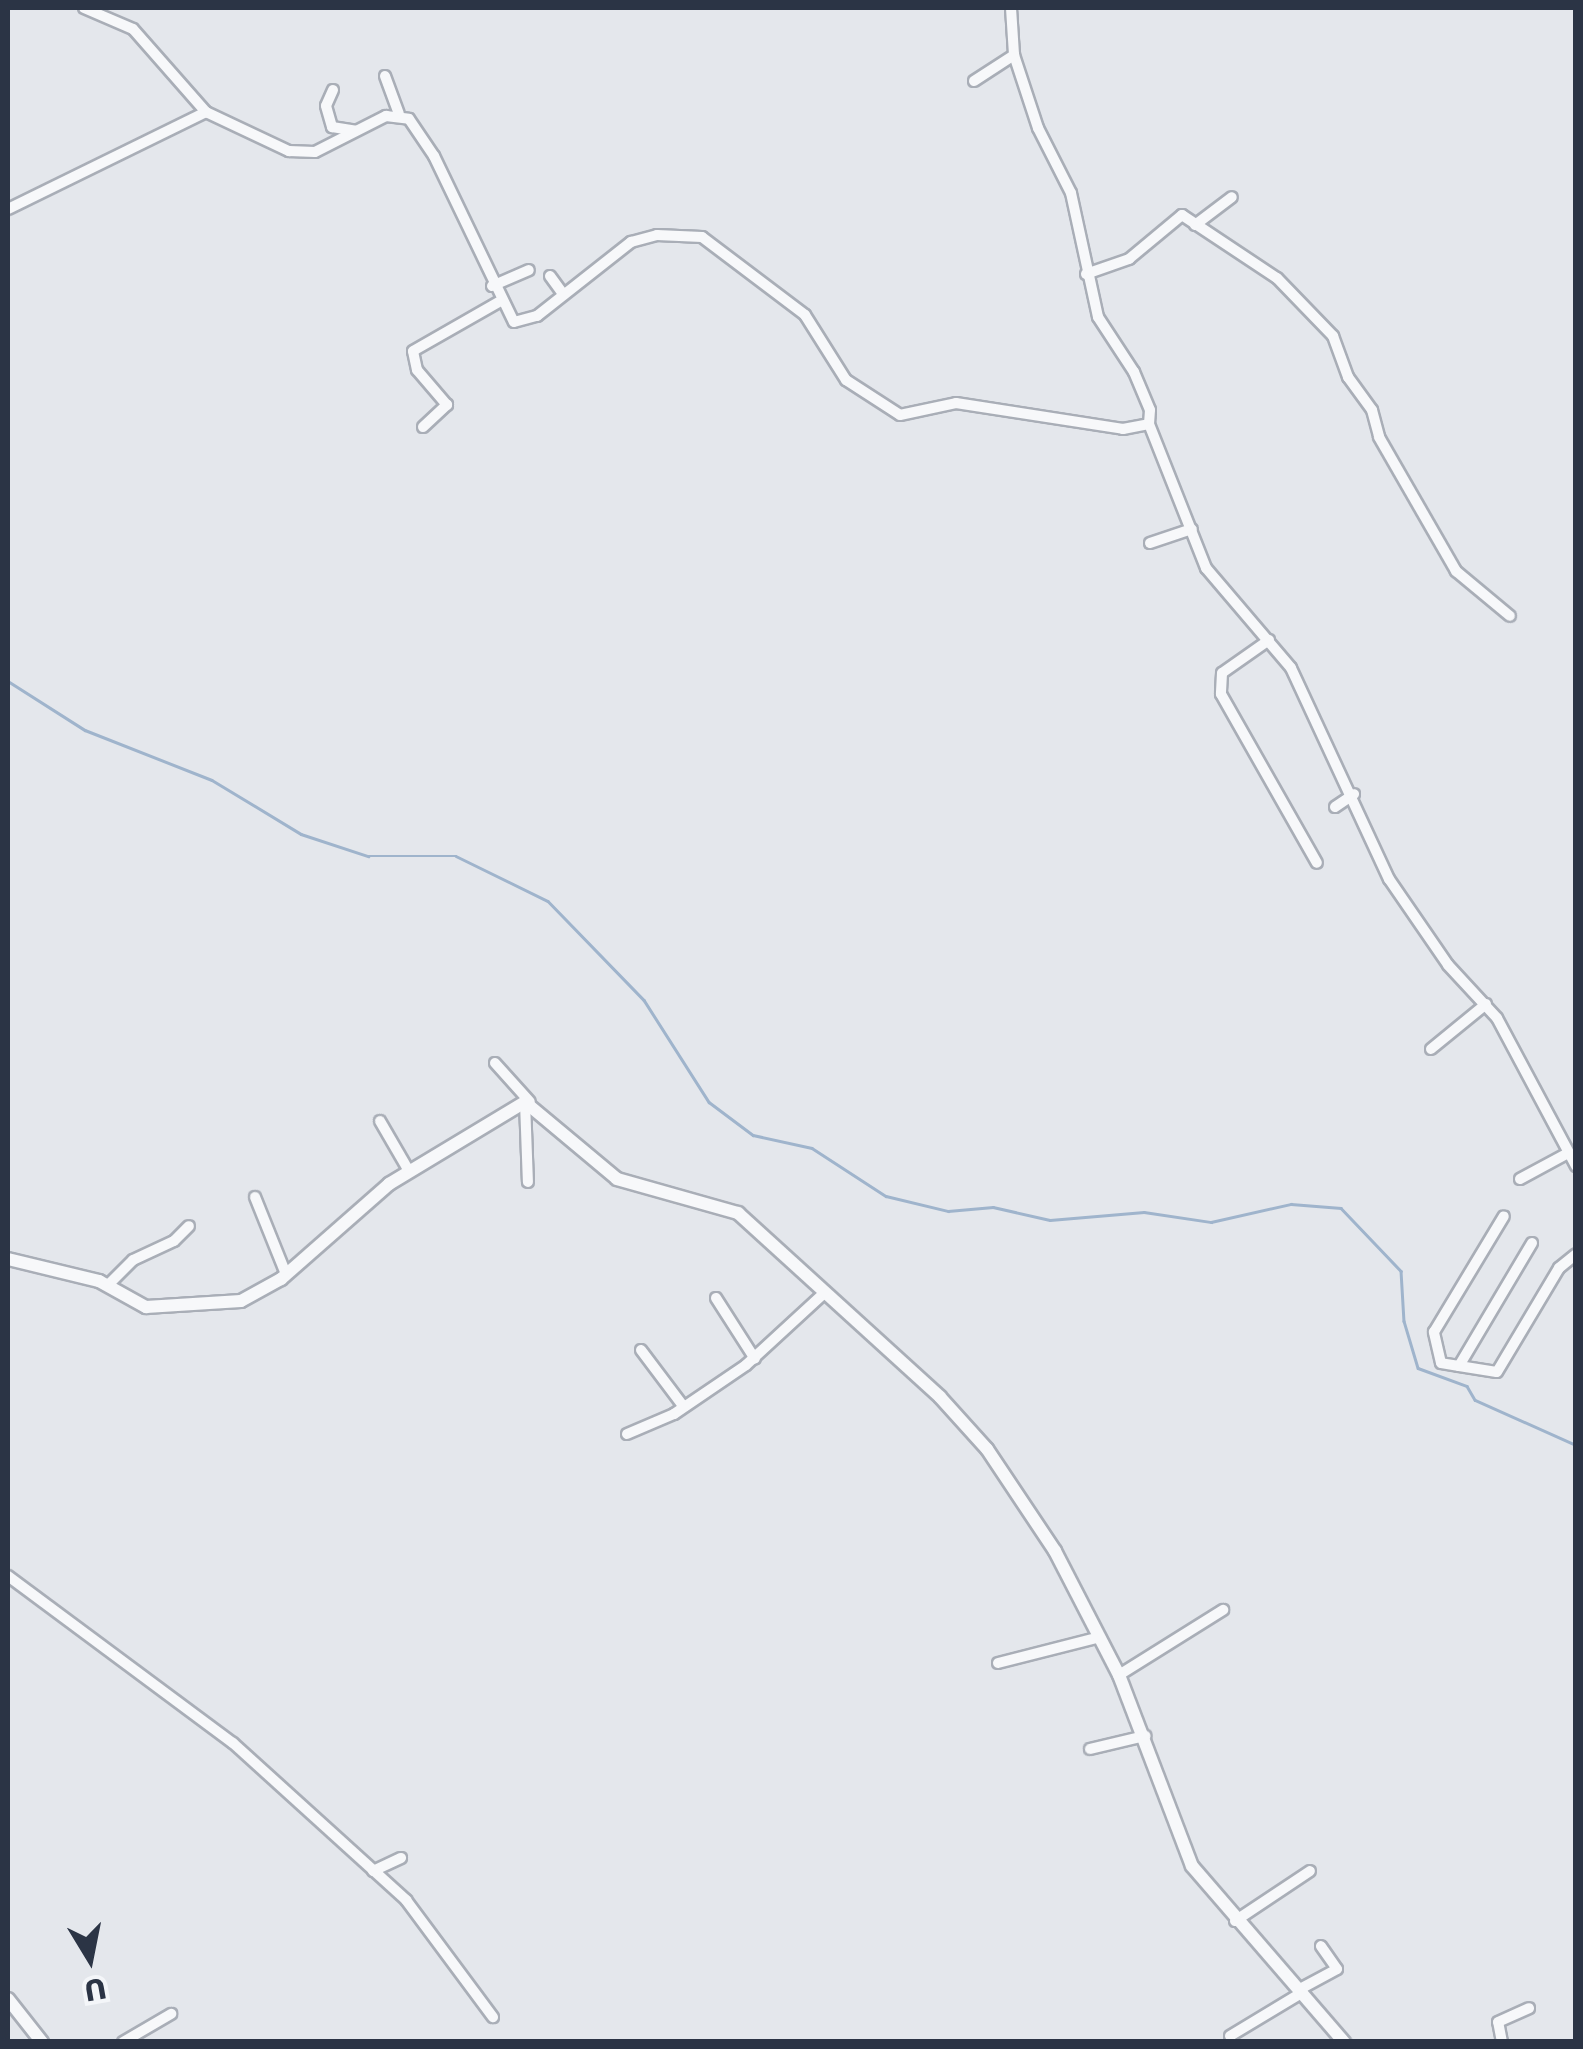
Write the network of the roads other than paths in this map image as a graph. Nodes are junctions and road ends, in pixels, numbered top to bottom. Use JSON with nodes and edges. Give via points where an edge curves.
{"nodes":[{"id":1,"x":84,"y":8,"type":"edge"},
{"id":2,"x":1011,"y":8,"type":"edge"},
{"id":3,"x":1014,"y":55,"type":"junction"},
{"id":4,"x":385,"y":76,"type":"dead end"},
{"id":5,"x":974,"y":81,"type":"dead end"},
{"id":6,"x":333,"y":90,"type":"dead end"},
{"id":7,"x":206,"y":112,"type":"junction"},
{"id":8,"x":399,"y":114,"type":"junction"},
{"id":9,"x":358,"y":131,"type":"junction"},
{"id":10,"x":1232,"y":197,"type":"dead end"},
{"id":11,"x":8,"y":209,"type":"edge"},
{"id":12,"x":1195,"y":225,"type":"junction"},
{"id":13,"x":529,"y":270,"type":"dead end"},
{"id":14,"x":1086,"y":274,"type":"junction"},
{"id":15,"x":550,"y":276,"type":"dead end"},
{"id":16,"x":492,"y":286,"type":"junction"},
{"id":17,"x":563,"y":294,"type":"junction"},
{"id":18,"x":499,"y":302,"type":"junction"},
{"id":19,"x":1149,"y":424,"type":"junction"},
{"id":20,"x":422,"y":427,"type":"dead end"},
{"id":21,"x":1192,"y":529,"type":"junction"},
{"id":22,"x":1150,"y":542,"type":"dead end"},
{"id":23,"x":1510,"y":616,"type":"dead end"},
{"id":24,"x":1269,"y":640,"type":"junction"},
{"id":25,"x":1354,"y":794,"type":"junction"},
{"id":26,"x":1335,"y":807,"type":"dead end"},
{"id":27,"x":1317,"y":863,"type":"dead end"},
{"id":28,"x":1486,"y":1004,"type":"junction"},
{"id":29,"x":1431,"y":1048,"type":"dead end"},
{"id":30,"x":495,"y":1063,"type":"dead end"},
{"id":31,"x":528,"y":1102,"type":"junction"},
{"id":32,"x":380,"y":1121,"type":"dead end"},
{"id":33,"x":1568,"y":1153,"type":"junction"},
{"id":34,"x":1576,"y":1166,"type":"edge"},
{"id":35,"x":409,"y":1171,"type":"junction"},
{"id":36,"x":1520,"y":1179,"type":"dead end"},
{"id":37,"x":528,"y":1182,"type":"dead end"},
{"id":38,"x":254,"y":1197,"type":"dead end"},
{"id":39,"x":1504,"y":1216,"type":"dead end"},
{"id":40,"x":189,"y":1226,"type":"dead end"},
{"id":41,"x":1532,"y":1243,"type":"dead end"},
{"id":42,"x":1576,"y":1254,"type":"edge"},
{"id":43,"x":8,"y":1259,"type":"edge"},
{"id":44,"x":286,"y":1274,"type":"junction"},
{"id":45,"x":108,"y":1286,"type":"junction"},
{"id":46,"x":822,"y":1295,"type":"junction"},
{"id":47,"x":716,"y":1298,"type":"dead end"},
{"id":48,"x":641,"y":1350,"type":"dead end"},
{"id":49,"x":755,"y":1358,"type":"junction"},
{"id":50,"x":1459,"y":1366,"type":"junction"},
{"id":51,"x":684,"y":1408,"type":"junction"},
{"id":52,"x":628,"y":1434,"type":"dead end"},
{"id":53,"x":8,"y":1576,"type":"edge"},
{"id":54,"x":1223,"y":1610,"type":"dead end"},
{"id":55,"x":1100,"y":1637,"type":"junction"},
{"id":56,"x":998,"y":1663,"type":"dead end"},
{"id":57,"x":1119,"y":1676,"type":"junction"},
{"id":58,"x":1146,"y":1736,"type":"junction"},
{"id":59,"x":1090,"y":1748,"type":"dead end"},
{"id":60,"x":401,"y":1858,"type":"dead end"},
{"id":61,"x":373,"y":1871,"type":"junction"},
{"id":62,"x":1310,"y":1871,"type":"dead end"},
{"id":63,"x":1234,"y":1921,"type":"junction"},
{"id":64,"x":1321,"y":1946,"type":"dead end"},
{"id":65,"x":1302,"y":1990,"type":"junction"},
{"id":66,"x":8,"y":2000,"type":"edge"},
{"id":67,"x":1529,"y":2008,"type":"dead end"},
{"id":68,"x":171,"y":2014,"type":"dead end"},
{"id":69,"x":494,"y":2016,"type":"dead end"},
{"id":70,"x":1334,"y":2029,"type":"junction"},
{"id":71,"x":1230,"y":2036,"type":"dead end"},
{"id":72,"x":42,"y":2042,"type":"edge"},
{"id":73,"x":123,"y":2042,"type":"edge"},
{"id":74,"x":1322,"y":2042,"type":"edge"},
{"id":75,"x":1344,"y":2042,"type":"edge"},
{"id":76,"x":1502,"y":2042,"type":"edge"}],
"edges":[{"from":1,"to":7,"type":"street","via":[[133,29]]},
{"from":2,"to":3,"type":"street"},
{"from":3,"to":5,"type":"street"},
{"from":3,"to":14,"type":"street","via":[[1038,128],[1072,193]]},
{"from":4,"to":8,"type":"street"},
{"from":6,"to":9,"type":"street","via":[[326,106],[332,127]]},
{"from":7,"to":9,"type":"street","via":[[302,155]]},
{"from":7,"to":11,"type":"street"},
{"from":8,"to":9,"type":"street"},
{"from":8,"to":16,"type":"street","via":[[428,144]]},
{"from":10,"to":12,"type":"street"},
{"from":12,"to":14,"type":"street","via":[[1176,216],[1136,255]]},
{"from":12,"to":23,"type":"street","via":[[1278,278],[1332,334],[1340,362],[1372,410],[1379,438],[1440,546],[1474,592]]},
{"from":13,"to":16,"type":"street"},
{"from":14,"to":19,"type":"street","via":[[1102,327],[1148,401]]},
{"from":15,"to":17,"type":"street"},
{"from":16,"to":18,"type":"street"},
{"from":17,"to":18,"type":"street","via":[[523,323],[510,319]]},
{"from":17,"to":19,"type":"street","via":[[639,239],[702,237],[805,315],[846,380],[900,415],[963,404],[1123,429]]},
{"from":18,"to":20,"type":"street","via":[[414,351],[412,363],[447,405]]},
{"from":19,"to":21,"type":"street"},
{"from":21,"to":22,"type":"street"},
{"from":21,"to":24,"type":"street","via":[[1211,576]]},
{"from":24,"to":25,"type":"street","via":[[1298,682]]},
{"from":24,"to":27,"type":"street","via":[[1222,673],[1221,694]]},
{"from":25,"to":26,"type":"street"},
{"from":25,"to":28,"type":"street","via":[[1396,891],[1448,965]]},
{"from":28,"to":29,"type":"street"},
{"from":28,"to":33,"type":"street"},
{"from":30,"to":31,"type":"street"},
{"from":31,"to":35,"type":"street"},
{"from":31,"to":37,"type":"street"},
{"from":31,"to":46,"type":"street","via":[[617,1179],[738,1213]]},
{"from":32,"to":35,"type":"street"},
{"from":33,"to":34,"type":"street"},
{"from":33,"to":36,"type":"street"},
{"from":35,"to":44,"type":"street"},
{"from":38,"to":44,"type":"street"},
{"from":39,"to":50,"type":"street","via":[[1434,1332],[1441,1363]]},
{"from":40,"to":45,"type":"street","via":[[174,1241],[133,1260]]},
{"from":41,"to":50,"type":"street"},
{"from":42,"to":50,"type":"street","via":[[1560,1268],[1497,1372]]},
{"from":43,"to":45,"type":"street"},
{"from":44,"to":45,"type":"street","via":[[250,1298],[226,1304],[146,1308]]},
{"from":46,"to":49,"type":"street"},
{"from":46,"to":55,"type":"street","via":[[968,1424],[1048,1539]]},
{"from":47,"to":49,"type":"street"},
{"from":48,"to":51,"type":"street"},
{"from":49,"to":51,"type":"street"},
{"from":51,"to":52,"type":"street"},
{"from":53,"to":61,"type":"street","via":[[232,1743]]},
{"from":54,"to":57,"type":"street"},
{"from":55,"to":56,"type":"street"},
{"from":55,"to":57,"type":"street"},
{"from":57,"to":58,"type":"street"},
{"from":58,"to":59,"type":"street"},
{"from":58,"to":63,"type":"street","via":[[1184,1851]]},
{"from":60,"to":61,"type":"street"},
{"from":61,"to":69,"type":"street","via":[[417,1911]]},
{"from":62,"to":63,"type":"street"},
{"from":63,"to":65,"type":"street"},
{"from":64,"to":65,"type":"street","via":[[1337,1968]]},
{"from":65,"to":70,"type":"street"},
{"from":65,"to":71,"type":"street"},
{"from":66,"to":72,"type":"street"},
{"from":67,"to":76,"type":"street","via":[[1498,2022]]},
{"from":68,"to":73,"type":"street"},
{"from":70,"to":74,"type":"street"},
{"from":70,"to":75,"type":"street"}]}
